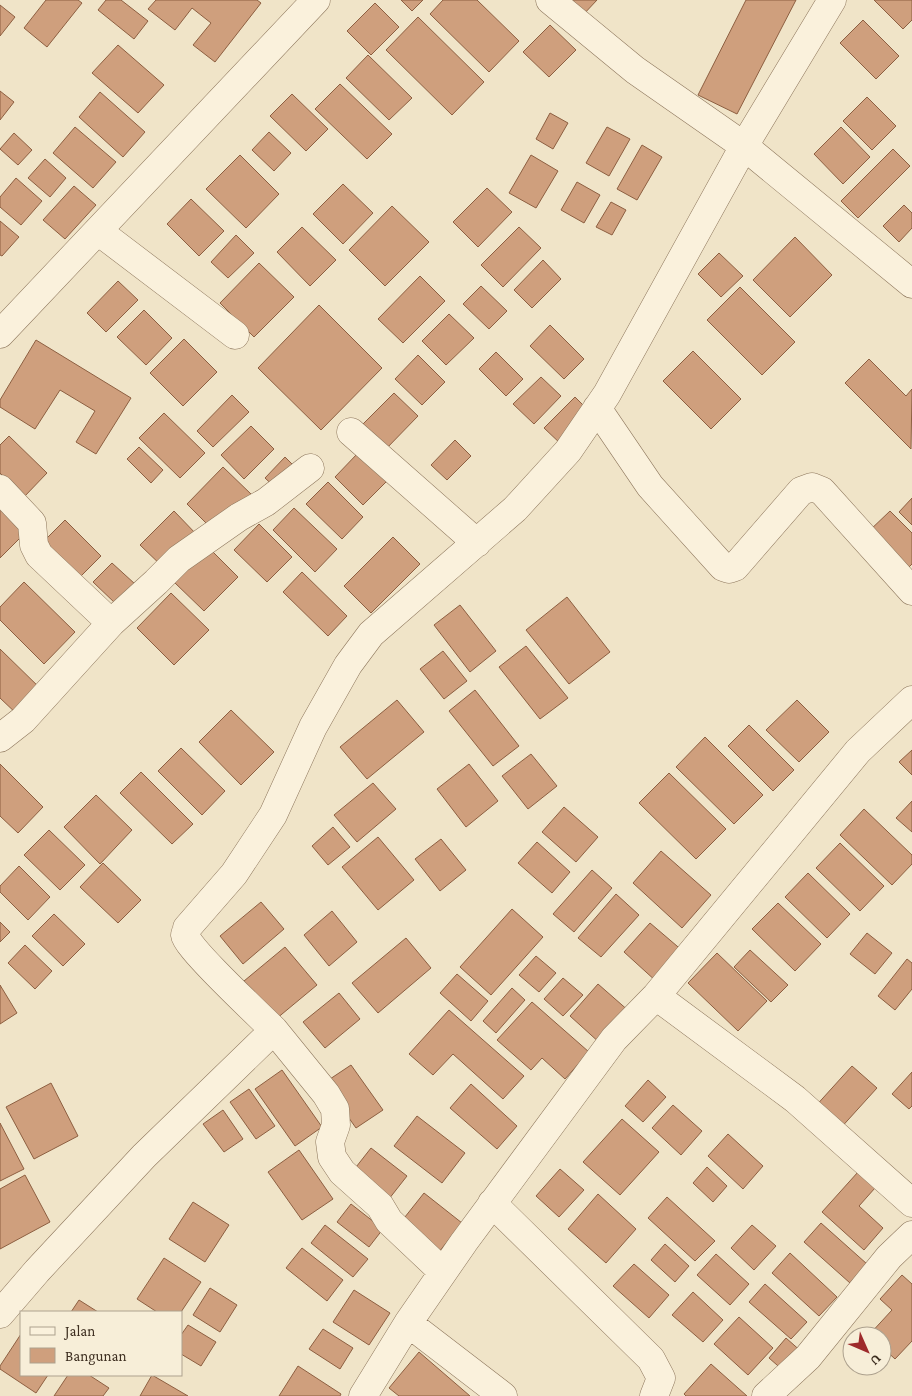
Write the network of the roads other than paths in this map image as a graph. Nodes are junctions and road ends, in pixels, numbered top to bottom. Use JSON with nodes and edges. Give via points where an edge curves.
{"nodes":[{"id":1,"x":550,"y":0,"type":"edge"},
{"id":2,"x":832,"y":0,"type":"edge"},
{"id":3,"x":312,"y":1,"type":"edge"},
{"id":4,"x":744,"y":146,"type":"junction"},
{"id":5,"x":98,"y":231,"type":"junction"},
{"id":6,"x":912,"y":284,"type":"edge"},
{"id":7,"x":0,"y":334,"type":"edge"},
{"id":8,"x":235,"y":334,"type":"dead end"},
{"id":9,"x":597,"y":408,"type":"junction"},
{"id":10,"x":351,"y":432,"type":"dead end"},
{"id":11,"x":310,"y":468,"type":"dead end"},
{"id":12,"x":0,"y":489,"type":"edge"},
{"id":13,"x":477,"y":543,"type":"junction"},
{"id":14,"x":912,"y":591,"type":"edge"},
{"id":15,"x":111,"y":623,"type":"junction"},
{"id":16,"x":912,"y":700,"type":"edge"},
{"id":17,"x":0,"y":738,"type":"edge"},
{"id":18,"x":656,"y":996,"type":"junction"},
{"id":19,"x":274,"y":1030,"type":"junction"},
{"id":20,"x":492,"y":1203,"type":"junction"},
{"id":21,"x":912,"y":1204,"type":"edge"},
{"id":22,"x":912,"y":1235,"type":"edge"},
{"id":23,"x":443,"y":1272,"type":"junction"},
{"id":24,"x":0,"y":1314,"type":"edge"},
{"id":25,"x":408,"y":1323,"type":"junction"},
{"id":26,"x":363,"y":1396,"type":"edge"},
{"id":27,"x":503,"y":1396,"type":"edge"},
{"id":28,"x":654,"y":1396,"type":"edge"},
{"id":29,"x":766,"y":1396,"type":"edge"}],
"edges":[{"from":1,"to":4,"type":"street","via":[[635,70]]},
{"from":2,"to":4,"type":"street"},
{"from":3,"to":5,"type":"street"},
{"from":4,"to":6,"type":"street"},
{"from":4,"to":9,"type":"street"},
{"from":5,"to":7,"type":"street"},
{"from":5,"to":8,"type":"street"},
{"from":9,"to":13,"type":"street","via":[[545,478]]},
{"from":9,"to":14,"type":"street","via":[[650,486],[723,567],[735,567],[801,491],[812,487],[822,491]]},
{"from":10,"to":13,"type":"street"},
{"from":11,"to":15,"type":"street","via":[[266,502],[179,559]]},
{"from":12,"to":15,"type":"street","via":[[32,523],[34,545],[40,555]]},
{"from":13,"to":19,"type":"street","via":[[371,634],[360,648],[313,726],[272,815],[234,874],[187,928],[185,935],[200,956]]},
{"from":15,"to":17,"type":"street","via":[[23,720]]},
{"from":16,"to":18,"type":"street","via":[[858,751]]},
{"from":18,"to":20,"type":"street","via":[[614,1039]]},
{"from":18,"to":21,"type":"street","via":[[795,1099]]},
{"from":19,"to":23,"type":"street","via":[[335,1109],[336,1125],[330,1142],[332,1157],[342,1172],[380,1206],[389,1221]]},
{"from":19,"to":24,"type":"street","via":[[144,1156]]},
{"from":20,"to":23,"type":"street"},
{"from":20,"to":28,"type":"street","via":[[651,1359],[661,1378]]},
{"from":22,"to":29,"type":"street","via":[[889,1257],[808,1357]]},
{"from":23,"to":25,"type":"street"},
{"from":25,"to":26,"type":"street"},
{"from":25,"to":27,"type":"street"}]}
